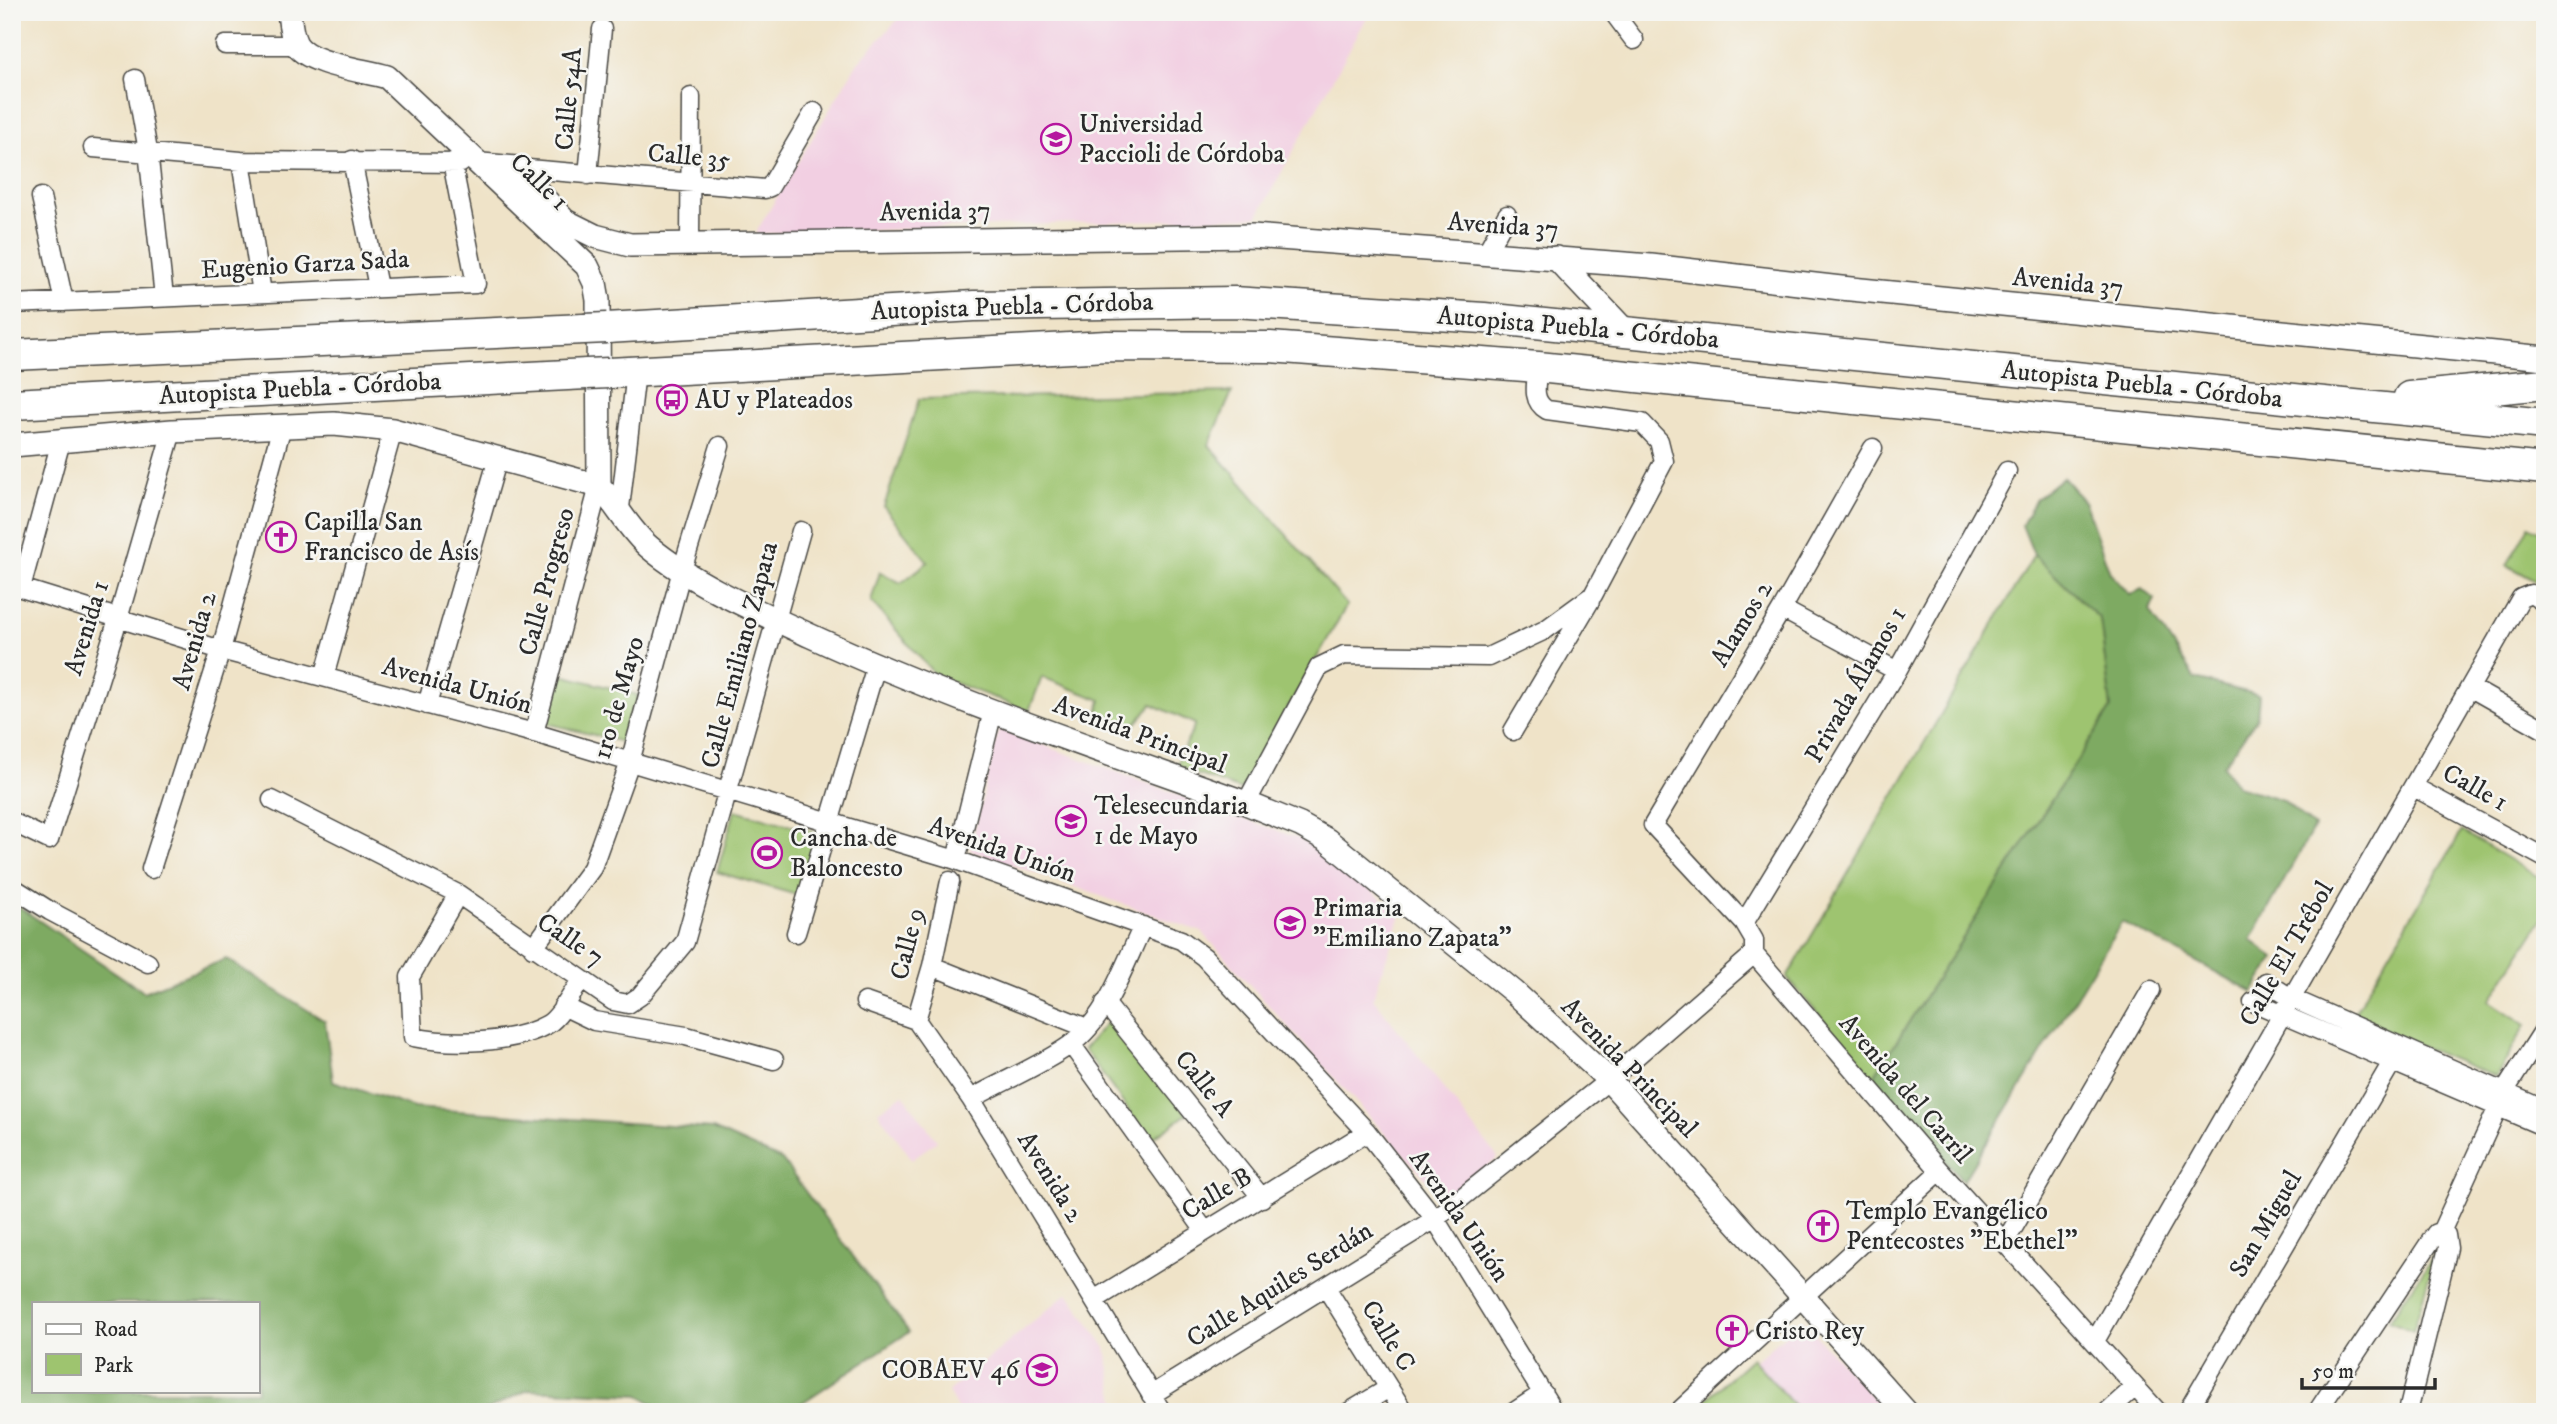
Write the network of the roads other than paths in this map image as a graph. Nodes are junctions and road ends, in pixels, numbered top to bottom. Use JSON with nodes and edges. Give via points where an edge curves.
{"nodes":[{"id":1,"x":289,"y":12,"type":"edge"},
{"id":2,"x":1613,"y":12,"type":"edge"},
{"id":3,"x":602,"y":29,"type":"dead end"},
{"id":4,"x":1634,"y":40,"type":"dead end"},
{"id":5,"x":225,"y":45,"type":"dead end"},
{"id":6,"x":296,"y":45,"type":"junction"},
{"id":7,"x":135,"y":79,"type":"dead end"},
{"id":8,"x":691,"y":97,"type":"dead end"},
{"id":9,"x":814,"y":112,"type":"dead end"},
{"id":10,"x":93,"y":148,"type":"dead end"},
{"id":11,"x":148,"y":151,"type":"junction"},
{"id":12,"x":352,"y":160,"type":"junction"},
{"id":13,"x":241,"y":161,"type":"junction"},
{"id":14,"x":452,"y":162,"type":"junction"},
{"id":15,"x":482,"y":165,"type":"junction"},
{"id":16,"x":516,"y":167,"type":"junction"},
{"id":17,"x":588,"y":175,"type":"junction"},
{"id":18,"x":691,"y":184,"type":"junction"},
{"id":19,"x":41,"y":197,"type":"dead end"},
{"id":20,"x":1507,"y":215,"type":"dead end"},
{"id":21,"x":690,"y":243,"type":"junction"},
{"id":22,"x":1486,"y":253,"type":"junction"},
{"id":23,"x":1556,"y":258,"type":"junction"},
{"id":24,"x":378,"y":287,"type":"junction"},
{"id":25,"x":262,"y":293,"type":"junction"},
{"id":26,"x":164,"y":297,"type":"junction"},
{"id":27,"x":64,"y":302,"type":"junction"},
{"id":28,"x":12,"y":304,"type":"edge"},
{"id":29,"x":1626,"y":332,"type":"junction"},
{"id":30,"x":12,"y":355,"type":"edge"},
{"id":31,"x":2545,"y":358,"type":"edge"},
{"id":32,"x":1538,"y":367,"type":"junction"},
{"id":33,"x":611,"y":373,"type":"junction"},
{"id":34,"x":2545,"y":384,"type":"edge"},
{"id":35,"x":12,"y":404,"type":"edge"},
{"id":36,"x":2331,"y":404,"type":"junction"},
{"id":37,"x":2545,"y":424,"type":"edge"},
{"id":38,"x":282,"y":426,"type":"junction"},
{"id":39,"x":393,"y":430,"type":"junction"},
{"id":40,"x":172,"y":431,"type":"junction"},
{"id":41,"x":61,"y":441,"type":"junction"},
{"id":42,"x":12,"y":445,"type":"edge"},
{"id":43,"x":720,"y":446,"type":"dead end"},
{"id":44,"x":1873,"y":448,"type":"dead end"},
{"id":45,"x":498,"y":458,"type":"junction"},
{"id":46,"x":2545,"y":469,"type":"edge"},
{"id":47,"x":2007,"y":471,"type":"dead end"},
{"id":48,"x":599,"y":486,"type":"junction"},
{"id":49,"x":620,"y":508,"type":"junction"},
{"id":50,"x":801,"y":531,"type":"dead end"},
{"id":51,"x":682,"y":570,"type":"junction"},
{"id":52,"x":1594,"y":595,"type":"junction"},
{"id":53,"x":2545,"y":603,"type":"edge"},
{"id":54,"x":1782,"y":609,"type":"junction"},
{"id":55,"x":118,"y":619,"type":"junction"},
{"id":56,"x":777,"y":621,"type":"junction"},
{"id":57,"x":221,"y":650,"type":"junction"},
{"id":58,"x":876,"y":666,"type":"junction"},
{"id":59,"x":1897,"y":671,"type":"junction"},
{"id":60,"x":324,"y":677,"type":"junction"},
{"id":61,"x":2471,"y":688,"type":"junction"},
{"id":62,"x":428,"y":705,"type":"junction"},
{"id":63,"x":993,"y":712,"type":"junction"},
{"id":64,"x":2545,"y":730,"type":"edge"},
{"id":65,"x":1513,"y":731,"type":"dead end"},
{"id":66,"x":534,"y":733,"type":"junction"},
{"id":67,"x":630,"y":762,"type":"junction"},
{"id":68,"x":2414,"y":787,"type":"junction"},
{"id":69,"x":729,"y":793,"type":"junction"},
{"id":70,"x":272,"y":800,"type":"dead end"},
{"id":71,"x":1246,"y":803,"type":"junction"},
{"id":72,"x":12,"y":822,"type":"edge"},
{"id":73,"x":827,"y":823,"type":"junction"},
{"id":74,"x":1653,"y":825,"type":"joint"},
{"id":75,"x":2545,"y":858,"type":"edge"},
{"id":76,"x":956,"y":860,"type":"junction"},
{"id":77,"x":151,"y":869,"type":"dead end"},
{"id":78,"x":950,"y":881,"type":"dead end"},
{"id":79,"x":12,"y":887,"type":"edge"},
{"id":80,"x":458,"y":894,"type":"junction"},
{"id":81,"x":1744,"y":923,"type":"junction"},
{"id":82,"x":1143,"y":926,"type":"junction"},
{"id":83,"x":796,"y":933,"type":"dead end"},
{"id":84,"x":533,"y":948,"type":"junction"},
{"id":85,"x":1754,"y":954,"type":"junction"},
{"id":86,"x":148,"y":963,"type":"dead end"},
{"id":87,"x":932,"y":965,"type":"junction"},
{"id":88,"x":582,"y":980,"type":"junction"},
{"id":89,"x":2266,"y":982,"type":"dead end"},
{"id":90,"x":2151,"y":990,"type":"dead end"},
{"id":91,"x":865,"y":1002,"type":"dead end"},
{"id":92,"x":2253,"y":1002,"type":"dead end"},
{"id":93,"x":1105,"y":1003,"type":"junction"},
{"id":94,"x":563,"y":1006,"type":"junction"},
{"id":95,"x":2287,"y":1006,"type":"junction"},
{"id":96,"x":916,"y":1020,"type":"junction"},
{"id":97,"x":1087,"y":1028,"type":"junction"},
{"id":98,"x":2545,"y":1028,"type":"edge"},
{"id":99,"x":1071,"y":1044,"type":"junction"},
{"id":100,"x":774,"y":1060,"type":"dead end"},
{"id":101,"x":2391,"y":1064,"type":"junction"},
{"id":102,"x":2450,"y":1079,"type":"junction"},
{"id":103,"x":1609,"y":1080,"type":"junction"},
{"id":104,"x":971,"y":1099,"type":"junction"},
{"id":105,"x":2502,"y":1099,"type":"junction"},
{"id":106,"x":2545,"y":1110,"type":"edge"},
{"id":107,"x":2545,"y":1127,"type":"edge"},
{"id":108,"x":1367,"y":1132,"type":"junction"},
{"id":109,"x":1940,"y":1171,"type":"junction"},
{"id":110,"x":1262,"y":1198,"type":"junction"},
{"id":111,"x":1436,"y":1219,"type":"junction"},
{"id":112,"x":1205,"y":1231,"type":"junction"},
{"id":113,"x":2441,"y":1232,"type":"junction"},
{"id":114,"x":2005,"y":1242,"type":"junction"},
{"id":115,"x":1327,"y":1289,"type":"junction"},
{"id":116,"x":1804,"y":1298,"type":"junction"},
{"id":117,"x":1094,"y":1300,"type":"junction"},
{"id":118,"x":2095,"y":1341,"type":"junction"},
{"id":119,"x":2135,"y":1387,"type":"junction"},
{"id":120,"x":1389,"y":1388,"type":"junction"},
{"id":121,"x":1543,"y":1393,"type":"junction"},
{"id":122,"x":1151,"y":1395,"type":"junction"},
{"id":123,"x":1162,"y":1412,"type":"edge"},
{"id":124,"x":1349,"y":1412,"type":"edge"},
{"id":125,"x":1404,"y":1412,"type":"edge"},
{"id":126,"x":1514,"y":1412,"type":"edge"},
{"id":127,"x":1554,"y":1412,"type":"edge"},
{"id":128,"x":1678,"y":1412,"type":"edge"},
{"id":129,"x":1906,"y":1412,"type":"edge"},
{"id":130,"x":2107,"y":1412,"type":"edge"},
{"id":131,"x":2158,"y":1412,"type":"edge"},
{"id":132,"x":2187,"y":1412,"type":"edge"},
{"id":133,"x":2317,"y":1412,"type":"edge"},
{"id":134,"x":2408,"y":1412,"type":"edge"}],
"edges":[{"from":1,"to":6,"type":"street"},
{"from":2,"to":4,"type":"street"},
{"from":3,"to":17,"type":"street","name":"Calle 54A"},
{"from":5,"to":6,"type":"street"},
{"from":6,"to":15,"type":"street","name":"Calle 1","via":[[316,61],[387,77]]},
{"from":7,"to":11,"type":"street"},
{"from":8,"to":18,"type":"street"},
{"from":9,"to":18,"type":"street","name":"Calle 35","via":[[770,187]]},
{"from":10,"to":11,"type":"street"},
{"from":11,"to":13,"type":"street"},
{"from":11,"to":26,"type":"street"},
{"from":12,"to":13,"type":"street"},
{"from":12,"to":14,"type":"street"},
{"from":12,"to":24,"type":"street"},
{"from":13,"to":25,"type":"street"},
{"from":14,"to":15,"type":"street"},
{"from":14,"to":24,"type":"street","name":"Eugenio Garza Sada","via":[[476,284]]},
{"from":15,"to":16,"type":"street"},
{"from":15,"to":48,"type":"street","name":"Calle 1","via":[[587,266],[595,283]]},
{"from":16,"to":17,"type":"street","name":"Calle 35"},
{"from":16,"to":21,"type":"street","name":"Avenida 37","via":[[565,221],[596,236],[630,245]]},
{"from":17,"to":18,"type":"street","name":"Calle 35"},
{"from":18,"to":21,"type":"street"},
{"from":19,"to":27,"type":"street"},
{"from":20,"to":22,"type":"street"},
{"from":21,"to":22,"type":"street","name":"Avenida 37","via":[[1252,236]]},
{"from":22,"to":23,"type":"street","name":"Avenida 37"},
{"from":23,"to":29,"type":"street"},
{"from":23,"to":31,"type":"street","name":"Avenida 37"},
{"from":24,"to":25,"type":"street","name":"Eugenio Garza Sada"},
{"from":25,"to":26,"type":"street","name":"Eugenio Garza Sada"},
{"from":26,"to":27,"type":"street","name":"Eugenio Garza Sada"},
{"from":27,"to":28,"type":"street","name":"Eugenio Garza Sada"},
{"from":29,"to":30,"type":"highway","name":"Autopista Puebla - Córdoba","via":[[1234,302],[974,306]]},
{"from":29,"to":36,"type":"highway","name":"Autopista Puebla - Córdoba"},
{"from":32,"to":33,"type":"highway","name":"Autopista Puebla - Córdoba","via":[[1270,347],[1107,346]]},
{"from":32,"to":46,"type":"highway","name":"Autopista Puebla - Córdoba"},
{"from":32,"to":52,"type":"street","via":[[1535,399],[1539,405],[1546,410],[1642,423],[1659,441],[1664,461]]},
{"from":33,"to":35,"type":"highway","name":"Autopista Puebla - Córdoba"},
{"from":33,"to":49,"type":"street"},
{"from":34,"to":36,"type":"highway"},
{"from":36,"to":37,"type":"highway","name":"Autopista Puebla - Córdoba"},
{"from":38,"to":39,"type":"street","via":[[334,424]]},
{"from":38,"to":40,"type":"street"},
{"from":38,"to":57,"type":"street","name":"Avenida 2"},
{"from":39,"to":45,"type":"street"},
{"from":39,"to":60,"type":"street"},
{"from":40,"to":41,"type":"street"},
{"from":40,"to":55,"type":"street","name":"Avenida 1"},
{"from":41,"to":42,"type":"street"},
{"from":41,"to":55,"type":"street","name":"Avenida Unión","via":[[21,588]]},
{"from":43,"to":51,"type":"street","name":"1ro de Mayo"},
{"from":44,"to":54,"type":"street","name":"Alamos 2"},
{"from":45,"to":48,"type":"street"},
{"from":45,"to":62,"type":"street"},
{"from":47,"to":59,"type":"street","name":"Privada Álamos 1"},
{"from":48,"to":49,"type":"street","name":"Avenida Principal"},
{"from":48,"to":66,"type":"street","name":"Calle Progreso"},
{"from":49,"to":51,"type":"street","name":"Avenida Principal","via":[[632,531]]},
{"from":50,"to":56,"type":"street","name":"Calle Emiliano Zapata"},
{"from":51,"to":56,"type":"street","name":"Avenida Principal"},
{"from":51,"to":67,"type":"street","name":"1ro de Mayo"},
{"from":52,"to":65,"type":"street"},
{"from":52,"to":71,"type":"street","via":[[1545,630],[1488,657],[1344,655],[1331,659],[1319,667]]},
{"from":53,"to":61,"type":"street","name":"Calle El Trébol","via":[[2525,595]]},
{"from":54,"to":59,"type":"street"},
{"from":54,"to":74,"type":"street","name":"Alamos 2"},
{"from":55,"to":57,"type":"street","name":"Avenida Unión"},
{"from":55,"to":72,"type":"street","name":"Avenida 1","via":[[49,840]]},
{"from":56,"to":58,"type":"street","name":"Avenida Principal"},
{"from":56,"to":69,"type":"street","name":"Calle Emiliano Zapata"},
{"from":57,"to":60,"type":"street","name":"Avenida Unión"},
{"from":57,"to":77,"type":"street","name":"Avenida 2"},
{"from":58,"to":63,"type":"street","name":"Avenida Principal"},
{"from":58,"to":73,"type":"street"},
{"from":59,"to":81,"type":"street","name":"Privada Álamos 1"},
{"from":60,"to":62,"type":"street","name":"Avenida Unión"},
{"from":61,"to":64,"type":"street"},
{"from":61,"to":68,"type":"street","name":"Calle El Trébol"},
{"from":62,"to":66,"type":"street","name":"Avenida Unión"},
{"from":63,"to":71,"type":"street","name":"Avenida Principal"},
{"from":63,"to":76,"type":"street"},
{"from":66,"to":67,"type":"street","name":"Avenida Unión"},
{"from":67,"to":69,"type":"street","name":"Avenida Unión"},
{"from":67,"to":84,"type":"street","name":"1ro de Mayo","via":[[592,868]]},
{"from":68,"to":75,"type":"street","name":"Calle 1"},
{"from":68,"to":95,"type":"street","name":"Calle El Trébol"},
{"from":69,"to":73,"type":"street","name":"Avenida Unión"},
{"from":69,"to":88,"type":"street","name":"Calle 7","via":[[685,942],[628,1004],[613,1001]]},
{"from":70,"to":80,"type":"street","name":"Calle 7"},
{"from":71,"to":103,"type":"street","name":"Avenida Principal","via":[[1300,825],[1349,856],[1514,992]]},
{"from":73,"to":76,"type":"street","name":"Avenida Unión"},
{"from":73,"to":83,"type":"street"},
{"from":74,"to":81,"type":"street","name":"Avenida del Carril"},
{"from":76,"to":82,"type":"street","name":"Avenida Unión"},
{"from":78,"to":87,"type":"street","name":"Calle 9"},
{"from":79,"to":86,"type":"street"},
{"from":80,"to":84,"type":"street","name":"Calle 7"},
{"from":80,"to":94,"type":"street","via":[[410,977],[413,1037],[430,1041],[512,1039],[550,1023]]},
{"from":81,"to":85,"type":"street","name":"Avenida del Carril","via":[[1754,940]]},
{"from":82,"to":93,"type":"street"},
{"from":82,"to":108,"type":"street","name":"Avenida Unión","via":[[1181,940],[1204,957]]},
{"from":84,"to":88,"type":"street","name":"Calle 7"},
{"from":85,"to":103,"type":"street","name":"Calle Aquiles Serdán"},
{"from":85,"to":109,"type":"street","name":"Avenida del Carril"},
{"from":87,"to":96,"type":"street","name":"Calle 9"},
{"from":87,"to":97,"type":"street"},
{"from":88,"to":94,"type":"street"},
{"from":89,"to":95,"type":"street"},
{"from":90,"to":114,"type":"street"},
{"from":91,"to":96,"type":"street"},
{"from":92,"to":95,"type":"street"},
{"from":93,"to":97,"type":"street"},
{"from":93,"to":110,"type":"street","name":"Calle A"},
{"from":94,"to":100,"type":"street","via":[[594,1021],[686,1036]]},
{"from":95,"to":101,"type":"street"},
{"from":95,"to":102,"type":"street"},
{"from":95,"to":118,"type":"street","name":"Calle El Trébol"},
{"from":96,"to":104,"type":"street","name":"Avenida 2"},
{"from":97,"to":99,"type":"street"},
{"from":98,"to":105,"type":"street"},
{"from":99,"to":104,"type":"street"},
{"from":99,"to":112,"type":"street"},
{"from":101,"to":102,"type":"street"},
{"from":101,"to":132,"type":"street","name":"San Miguel"},
{"from":102,"to":105,"type":"street"},
{"from":103,"to":111,"type":"street","name":"Calle Aquiles Serdán"},
{"from":103,"to":116,"type":"street","name":"Avenida Principal"},
{"from":104,"to":117,"type":"street","name":"Avenida 2"},
{"from":105,"to":106,"type":"street"},
{"from":105,"to":107,"type":"street"},
{"from":105,"to":113,"type":"street"},
{"from":108,"to":110,"type":"street","name":"Calle B"},
{"from":108,"to":111,"type":"street","name":"Avenida Unión"},
{"from":109,"to":114,"type":"street","name":"Avenida del Carril"},
{"from":109,"to":116,"type":"street"},
{"from":110,"to":112,"type":"street","name":"Calle B"},
{"from":111,"to":115,"type":"street","name":"Calle Aquiles Serdán"},
{"from":111,"to":121,"type":"street","name":"Avenida Unión"},
{"from":112,"to":117,"type":"street","name":"Calle B"},
{"from":113,"to":133,"type":"street","via":[[2436,1233]]},
{"from":113,"to":134,"type":"street","via":[[2448,1248]]},
{"from":114,"to":118,"type":"street","name":"Avenida del Carril"},
{"from":115,"to":120,"type":"street","name":"Calle C"},
{"from":115,"to":122,"type":"street","name":"Calle Aquiles Serdán"},
{"from":116,"to":128,"type":"street"},
{"from":116,"to":129,"type":"street","name":"Avenida Principal"},
{"from":117,"to":122,"type":"street","name":"Avenida 2"},
{"from":118,"to":119,"type":"street","name":"Avenida del Carril"},
{"from":119,"to":130,"type":"street"},
{"from":119,"to":131,"type":"street","name":"Avenida del Carril"},
{"from":120,"to":124,"type":"street"},
{"from":120,"to":125,"type":"street","name":"Calle C"},
{"from":121,"to":126,"type":"street"},
{"from":121,"to":127,"type":"street","name":"Avenida Unión"},
{"from":122,"to":123,"type":"street","name":"Avenida 2"}]}
